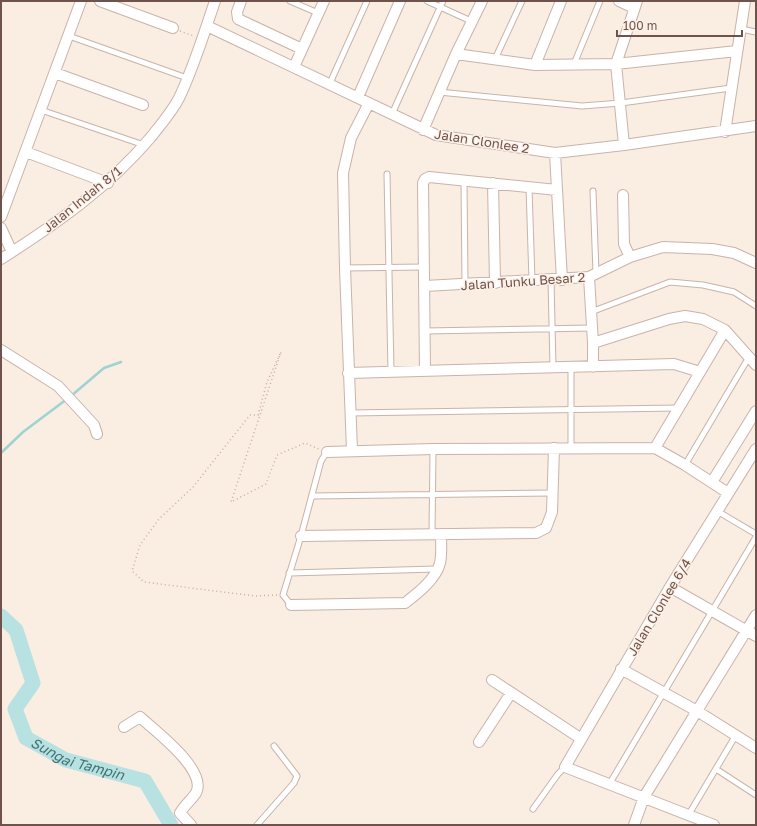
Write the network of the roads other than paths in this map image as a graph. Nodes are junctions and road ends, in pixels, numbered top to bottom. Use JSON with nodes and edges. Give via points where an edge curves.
{"nodes":[{"id":1,"x":81,"y":1,"type":"edge"},
{"id":2,"x":100,"y":1,"type":"edge"},
{"id":3,"x":215,"y":1,"type":"edge"},
{"id":4,"x":241,"y":1,"type":"edge"},
{"id":5,"x":290,"y":1,"type":"edge"},
{"id":6,"x":324,"y":1,"type":"edge"},
{"id":7,"x":367,"y":1,"type":"edge"},
{"id":8,"x":400,"y":1,"type":"edge"},
{"id":9,"x":427,"y":1,"type":"edge"},
{"id":10,"x":443,"y":1,"type":"edge"},
{"id":11,"x":482,"y":1,"type":"edge"},
{"id":12,"x":522,"y":1,"type":"edge"},
{"id":13,"x":561,"y":1,"type":"edge"},
{"id":14,"x":600,"y":1,"type":"edge"},
{"id":15,"x":619,"y":1,"type":"edge"},
{"id":16,"x":745,"y":1,"type":"edge"},
{"id":17,"x":636,"y":4,"type":"edge"},
{"id":18,"x":440,"y":7,"type":"junction"},
{"id":19,"x":318,"y":14,"type":"junction"},
{"id":20,"x":472,"y":21,"type":"junction"},
{"id":21,"x":207,"y":26,"type":"junction"},
{"id":22,"x":173,"y":28,"type":"road end"},
{"id":23,"x":741,"y":29,"type":"junction"},
{"id":24,"x":756,"y":32,"type":"edge"},
{"id":25,"x":69,"y":36,"type":"junction"},
{"id":26,"x":302,"y":49,"type":"junction"},
{"id":27,"x":737,"y":51,"type":"junction"},
{"id":28,"x":456,"y":54,"type":"junction"},
{"id":29,"x":495,"y":59,"type":"junction"},
{"id":30,"x":616,"y":64,"type":"junction"},
{"id":31,"x":535,"y":65,"type":"junction"},
{"id":32,"x":574,"y":65,"type":"junction"},
{"id":33,"x":294,"y":67,"type":"junction"},
{"id":34,"x":54,"y":73,"type":"junction"},
{"id":35,"x":187,"y":78,"type":"junction"},
{"id":36,"x":330,"y":83,"type":"junction"},
{"id":37,"x":731,"y":88,"type":"junction"},
{"id":38,"x":439,"y":92,"type":"junction"},
{"id":39,"x":358,"y":97,"type":"junction"},
{"id":40,"x":369,"y":102,"type":"junction"},
{"id":41,"x":621,"y":103,"type":"junction"},
{"id":42,"x":143,"y":105,"type":"dead end"},
{"id":43,"x":41,"y":110,"type":"junction"},
{"id":44,"x":392,"y":114,"type":"junction"},
{"id":45,"x":756,"y":126,"type":"edge"},
{"id":46,"x":423,"y":130,"type":"junction"},
{"id":47,"x":725,"y":132,"type":"junction"},
{"id":48,"x":144,"y":144,"type":"junction"},
{"id":49,"x":624,"y":145,"type":"junction"},
{"id":50,"x":26,"y":152,"type":"junction"},
{"id":51,"x":555,"y":153,"type":"junction"},
{"id":52,"x":387,"y":174,"type":"dead end"},
{"id":53,"x":108,"y":182,"type":"junction"},
{"id":54,"x":464,"y":182,"type":"junction"},
{"id":55,"x":493,"y":183,"type":"junction"},
{"id":56,"x":529,"y":187,"type":"junction"},
{"id":57,"x":557,"y":190,"type":"junction"},
{"id":58,"x":593,"y":191,"type":"dead end"},
{"id":59,"x":622,"y":194,"type":"dead end"},
{"id":60,"x":1,"y":217,"type":"edge"},
{"id":61,"x":1,"y":228,"type":"edge"},
{"id":62,"x":12,"y":252,"type":"junction"},
{"id":63,"x":630,"y":257,"type":"junction"},
{"id":64,"x":1,"y":259,"type":"edge"},
{"id":65,"x":756,"y":263,"type":"edge"},
{"id":66,"x":425,"y":267,"type":"junction"},
{"id":67,"x":345,"y":268,"type":"junction"},
{"id":68,"x":389,"y":268,"type":"junction"},
{"id":69,"x":592,"y":276,"type":"junction"},
{"id":70,"x":551,"y":280,"type":"junction"},
{"id":71,"x":562,"y":280,"type":"junction"},
{"id":72,"x":532,"y":281,"type":"junction"},
{"id":73,"x":495,"y":283,"type":"junction"},
{"id":74,"x":465,"y":284,"type":"junction"},
{"id":75,"x":425,"y":286,"type":"junction"},
{"id":76,"x":756,"y":306,"type":"edge"},
{"id":77,"x":591,"y":312,"type":"junction"},
{"id":78,"x":592,"y":328,"type":"junction"},
{"id":79,"x":552,"y":329,"type":"junction"},
{"id":80,"x":725,"y":330,"type":"junction"},
{"id":81,"x":425,"y":331,"type":"junction"},
{"id":82,"x":593,"y":343,"type":"junction"},
{"id":83,"x":1,"y":350,"type":"edge"},
{"id":84,"x":753,"y":361,"type":"edge"},
{"id":85,"x":593,"y":367,"type":"junction"},
{"id":86,"x":553,"y":368,"type":"junction"},
{"id":87,"x":571,"y":368,"type":"junction"},
{"id":88,"x":425,"y":371,"type":"junction"},
{"id":89,"x":392,"y":372,"type":"junction"},
{"id":90,"x":700,"y":372,"type":"junction"},
{"id":91,"x":348,"y":373,"type":"junction"},
{"id":92,"x":679,"y":408,"type":"junction"},
{"id":93,"x":571,"y":410,"type":"junction"},
{"id":94,"x":756,"y":411,"type":"edge"},
{"id":95,"x":350,"y":413,"type":"junction"},
{"id":96,"x":97,"y":434,"type":"dead end"},
{"id":97,"x":554,"y":448,"type":"junction"},
{"id":98,"x":571,"y":448,"type":"junction"},
{"id":99,"x":655,"y":448,"type":"junction"},
{"id":100,"x":433,"y":449,"type":"junction"},
{"id":101,"x":756,"y":449,"type":"edge"},
{"id":102,"x":352,"y":450,"type":"junction"},
{"id":103,"x":327,"y":452,"type":"joint"},
{"id":104,"x":685,"y":464,"type":"junction"},
{"id":105,"x":712,"y":482,"type":"junction"},
{"id":106,"x":432,"y":493,"type":"junction"},
{"id":107,"x":552,"y":493,"type":"junction"},
{"id":108,"x":728,"y":493,"type":"junction"},
{"id":109,"x":312,"y":496,"type":"junction"},
{"id":110,"x":717,"y":511,"type":"junction"},
{"id":111,"x":437,"y":534,"type":"junction"},
{"id":112,"x":756,"y":534,"type":"edge"},
{"id":113,"x":301,"y":536,"type":"junction"},
{"id":114,"x":756,"y":537,"type":"edge"},
{"id":115,"x":437,"y":569,"type":"junction"},
{"id":116,"x":289,"y":573,"type":"junction"},
{"id":117,"x":670,"y":587,"type":"junction"},
{"id":118,"x":291,"y":605,"type":"joint"},
{"id":119,"x":711,"y":611,"type":"junction"},
{"id":120,"x":756,"y":615,"type":"edge"},
{"id":121,"x":752,"y":633,"type":"edge"},
{"id":122,"x":622,"y":669,"type":"junction"},
{"id":123,"x":492,"y":680,"type":"dead end"},
{"id":124,"x":511,"y":693,"type":"junction"},
{"id":125,"x":664,"y":693,"type":"junction"},
{"id":126,"x":697,"y":711,"type":"junction"},
{"id":127,"x":124,"y":727,"type":"dead end"},
{"id":128,"x":736,"y":735,"type":"junction"},
{"id":129,"x":580,"y":738,"type":"junction"},
{"id":130,"x":479,"y":742,"type":"dead end"},
{"id":131,"x":274,"y":746,"type":"dead end"},
{"id":132,"x":756,"y":748,"type":"edge"},
{"id":133,"x":565,"y":767,"type":"junction"},
{"id":134,"x":716,"y":768,"type":"junction"},
{"id":135,"x":610,"y":784,"type":"junction"},
{"id":136,"x":756,"y":795,"type":"edge"},
{"id":137,"x":644,"y":797,"type":"junction"},
{"id":138,"x":533,"y":809,"type":"dead end"},
{"id":139,"x":689,"y":814,"type":"junction"},
{"id":140,"x":190,"y":825,"type":"edge"},
{"id":141,"x":257,"y":825,"type":"edge"},
{"id":142,"x":634,"y":825,"type":"edge"},
{"id":143,"x":714,"y":825,"type":"edge"}],
"edges":[{"from":1,"to":25,"type":"street"},
{"from":2,"to":22,"type":"street"},
{"from":3,"to":21,"type":"street","name":"Jalan Indah 8/1"},
{"from":4,"to":26,"type":"street","via":[[236,16],[238,19]]},
{"from":5,"to":19,"type":"lane"},
{"from":6,"to":19,"type":"street"},
{"from":7,"to":36,"type":"lane"},
{"from":8,"to":39,"type":"street"},
{"from":9,"to":18,"type":"lane"},
{"from":10,"to":18,"type":"lane"},
{"from":11,"to":20,"type":"street"},
{"from":12,"to":29,"type":"lane"},
{"from":13,"to":31,"type":"street"},
{"from":14,"to":32,"type":"lane"},
{"from":15,"to":17,"type":"street"},
{"from":16,"to":23,"type":"street"},
{"from":17,"to":30,"type":"street"},
{"from":18,"to":20,"type":"lane"},
{"from":18,"to":44,"type":"lane"},
{"from":19,"to":26,"type":"street"},
{"from":20,"to":28,"type":"street"},
{"from":21,"to":33,"type":"street","name":"Jalan Clonlee 2"},
{"from":21,"to":35,"type":"street","name":"Jalan Indah 8/1"},
{"from":23,"to":24,"type":"lane"},
{"from":23,"to":27,"type":"street"},
{"from":25,"to":34,"type":"street"},
{"from":25,"to":35,"type":"lane"},
{"from":26,"to":33,"type":"street"},
{"from":27,"to":30,"type":"street"},
{"from":27,"to":37,"type":"street"},
{"from":28,"to":29,"type":"street"},
{"from":28,"to":38,"type":"street"},
{"from":29,"to":31,"type":"street"},
{"from":30,"to":32,"type":"street"},
{"from":30,"to":41,"type":"street"},
{"from":31,"to":32,"type":"street"},
{"from":33,"to":36,"type":"street","name":"Jalan Clonlee 2"},
{"from":34,"to":42,"type":"street"},
{"from":34,"to":43,"type":"street"},
{"from":35,"to":48,"type":"street","name":"Jalan Indah 8/1","via":[[169,115]]},
{"from":36,"to":39,"type":"street","name":"Jalan Clonlee 2"},
{"from":37,"to":41,"type":"lane"},
{"from":37,"to":47,"type":"street"},
{"from":38,"to":41,"type":"lane","via":[[582,106]]},
{"from":38,"to":46,"type":"street"},
{"from":39,"to":40,"type":"street","name":"Jalan Clonlee 2"},
{"from":40,"to":44,"type":"street","name":"Jalan Clonlee 2"},
{"from":40,"to":67,"type":"street","via":[[351,138],[344,173]]},
{"from":41,"to":49,"type":"street"},
{"from":43,"to":48,"type":"lane"},
{"from":43,"to":50,"type":"street"},
{"from":44,"to":46,"type":"street","name":"Jalan Clonlee 2"},
{"from":45,"to":47,"type":"street","name":"Jalan Clonlee 2"},
{"from":46,"to":51,"type":"street","name":"Jalan Clonlee 2","via":[[436,135]]},
{"from":47,"to":49,"type":"street","name":"Jalan Clonlee 2"},
{"from":48,"to":53,"type":"street","name":"Jalan Indah 8/1"},
{"from":49,"to":51,"type":"street","name":"Jalan Clonlee 2"},
{"from":50,"to":53,"type":"street"},
{"from":50,"to":60,"type":"street"},
{"from":51,"to":57,"type":"street"},
{"from":52,"to":68,"type":"lane"},
{"from":53,"to":62,"type":"street","name":"Jalan Indah 8/1"},
{"from":54,"to":55,"type":"street"},
{"from":54,"to":66,"type":"street","via":[[429,177],[423,183]]},
{"from":54,"to":74,"type":"lane"},
{"from":55,"to":56,"type":"street"},
{"from":55,"to":73,"type":"street"},
{"from":56,"to":57,"type":"street"},
{"from":56,"to":72,"type":"lane"},
{"from":57,"to":71,"type":"street"},
{"from":58,"to":69,"type":"lane"},
{"from":59,"to":63,"type":"street","via":[[624,244]]},
{"from":61,"to":62,"type":"street"},
{"from":62,"to":64,"type":"street","name":"Jalan Indah 8/1"},
{"from":63,"to":65,"type":"street","name":"Jalan Tunku Besar 2","via":[[650,250],[677,246],[734,253]]},
{"from":63,"to":69,"type":"street","name":"Jalan Tunku Besar 2"},
{"from":66,"to":68,"type":"lane"},
{"from":66,"to":75,"type":"street"},
{"from":67,"to":68,"type":"lane"},
{"from":67,"to":91,"type":"street"},
{"from":68,"to":89,"type":"lane"},
{"from":69,"to":71,"type":"street","name":"Jalan Tunku Besar 2"},
{"from":69,"to":77,"type":"street"},
{"from":70,"to":71,"type":"street","name":"Jalan Tunku Besar 2"},
{"from":70,"to":72,"type":"street","name":"Jalan Tunku Besar 2"},
{"from":70,"to":79,"type":"lane"},
{"from":72,"to":73,"type":"street","name":"Jalan Tunku Besar 2"},
{"from":73,"to":74,"type":"street","name":"Jalan Tunku Besar 2"},
{"from":74,"to":75,"type":"street","name":"Jalan Tunku Besar 2"},
{"from":75,"to":81,"type":"street"},
{"from":76,"to":77,"type":"lane","via":[[734,292],[703,285],[670,282]]},
{"from":77,"to":78,"type":"street"},
{"from":78,"to":79,"type":"lane"},
{"from":78,"to":82,"type":"street"},
{"from":79,"to":81,"type":"lane"},
{"from":79,"to":86,"type":"lane"},
{"from":80,"to":82,"type":"street","via":[[703,319],[685,316]]},
{"from":80,"to":84,"type":"street"},
{"from":80,"to":90,"type":"street"},
{"from":81,"to":88,"type":"street"},
{"from":82,"to":85,"type":"street"},
{"from":83,"to":96,"type":"street","via":[[58,386],[94,425]]},
{"from":84,"to":104,"type":"lane"},
{"from":85,"to":87,"type":"street"},
{"from":85,"to":90,"type":"street","via":[[674,364]]},
{"from":86,"to":87,"type":"street"},
{"from":86,"to":88,"type":"street"},
{"from":87,"to":93,"type":"lane"},
{"from":88,"to":89,"type":"street"},
{"from":89,"to":91,"type":"street"},
{"from":90,"to":92,"type":"street"},
{"from":91,"to":95,"type":"street"},
{"from":92,"to":93,"type":"lane"},
{"from":92,"to":99,"type":"street"},
{"from":93,"to":95,"type":"lane"},
{"from":93,"to":98,"type":"lane"},
{"from":94,"to":105,"type":"street"},
{"from":95,"to":102,"type":"street"},
{"from":97,"to":98,"type":"street"},
{"from":97,"to":100,"type":"street"},
{"from":97,"to":107,"type":"street"},
{"from":98,"to":99,"type":"street"},
{"from":99,"to":104,"type":"street"},
{"from":100,"to":102,"type":"street"},
{"from":100,"to":106,"type":"lane"},
{"from":101,"to":108,"type":"street","name":"Jalan Clonlee 6/4"},
{"from":102,"to":103,"type":"street"},
{"from":103,"to":109,"type":"lane","via":[[321,461]]},
{"from":104,"to":105,"type":"street"},
{"from":105,"to":108,"type":"street"},
{"from":106,"to":107,"type":"lane"},
{"from":106,"to":109,"type":"lane"},
{"from":106,"to":111,"type":"lane"},
{"from":107,"to":111,"type":"street","via":[[552,512],[546,528],[536,533]]},
{"from":108,"to":110,"type":"street","name":"Jalan Clonlee 6/4"},
{"from":109,"to":113,"type":"lane"},
{"from":110,"to":112,"type":"lane"},
{"from":110,"to":117,"type":"street","name":"Jalan Clonlee 6/4"},
{"from":111,"to":113,"type":"street"},
{"from":111,"to":115,"type":"street","via":[[440,563]]},
{"from":113,"to":116,"type":"lane"},
{"from":114,"to":119,"type":"lane"},
{"from":115,"to":116,"type":"lane"},
{"from":115,"to":118,"type":"street","via":[[418,592],[405,602]]},
{"from":116,"to":118,"type":"lane","via":[[283,595]]},
{"from":117,"to":119,"type":"street"},
{"from":117,"to":122,"type":"street","name":"Jalan Clonlee 6/4"},
{"from":119,"to":121,"type":"street"},
{"from":119,"to":125,"type":"lane"},
{"from":120,"to":121,"type":"street"},
{"from":121,"to":126,"type":"street"},
{"from":122,"to":125,"type":"street"},
{"from":122,"to":129,"type":"street","name":"Jalan Clonlee 6/4"},
{"from":123,"to":124,"type":"street"},
{"from":124,"to":129,"type":"street"},
{"from":124,"to":130,"type":"street"},
{"from":125,"to":126,"type":"street"},
{"from":125,"to":135,"type":"lane"},
{"from":126,"to":128,"type":"street"},
{"from":126,"to":137,"type":"street"},
{"from":127,"to":140,"type":"street","via":[[140,717],[183,755],[198,782],[196,793],[180,812]]},
{"from":128,"to":132,"type":"street"},
{"from":128,"to":134,"type":"lane"},
{"from":129,"to":133,"type":"street","name":"Jalan Clonlee 6/4"},
{"from":131,"to":141,"type":"lane","via":[[297,776]]},
{"from":133,"to":135,"type":"street"},
{"from":133,"to":138,"type":"lane"},
{"from":134,"to":136,"type":"lane"},
{"from":134,"to":139,"type":"lane"},
{"from":135,"to":137,"type":"street"},
{"from":137,"to":139,"type":"street"},
{"from":137,"to":142,"type":"street"},
{"from":139,"to":143,"type":"street"}]}
